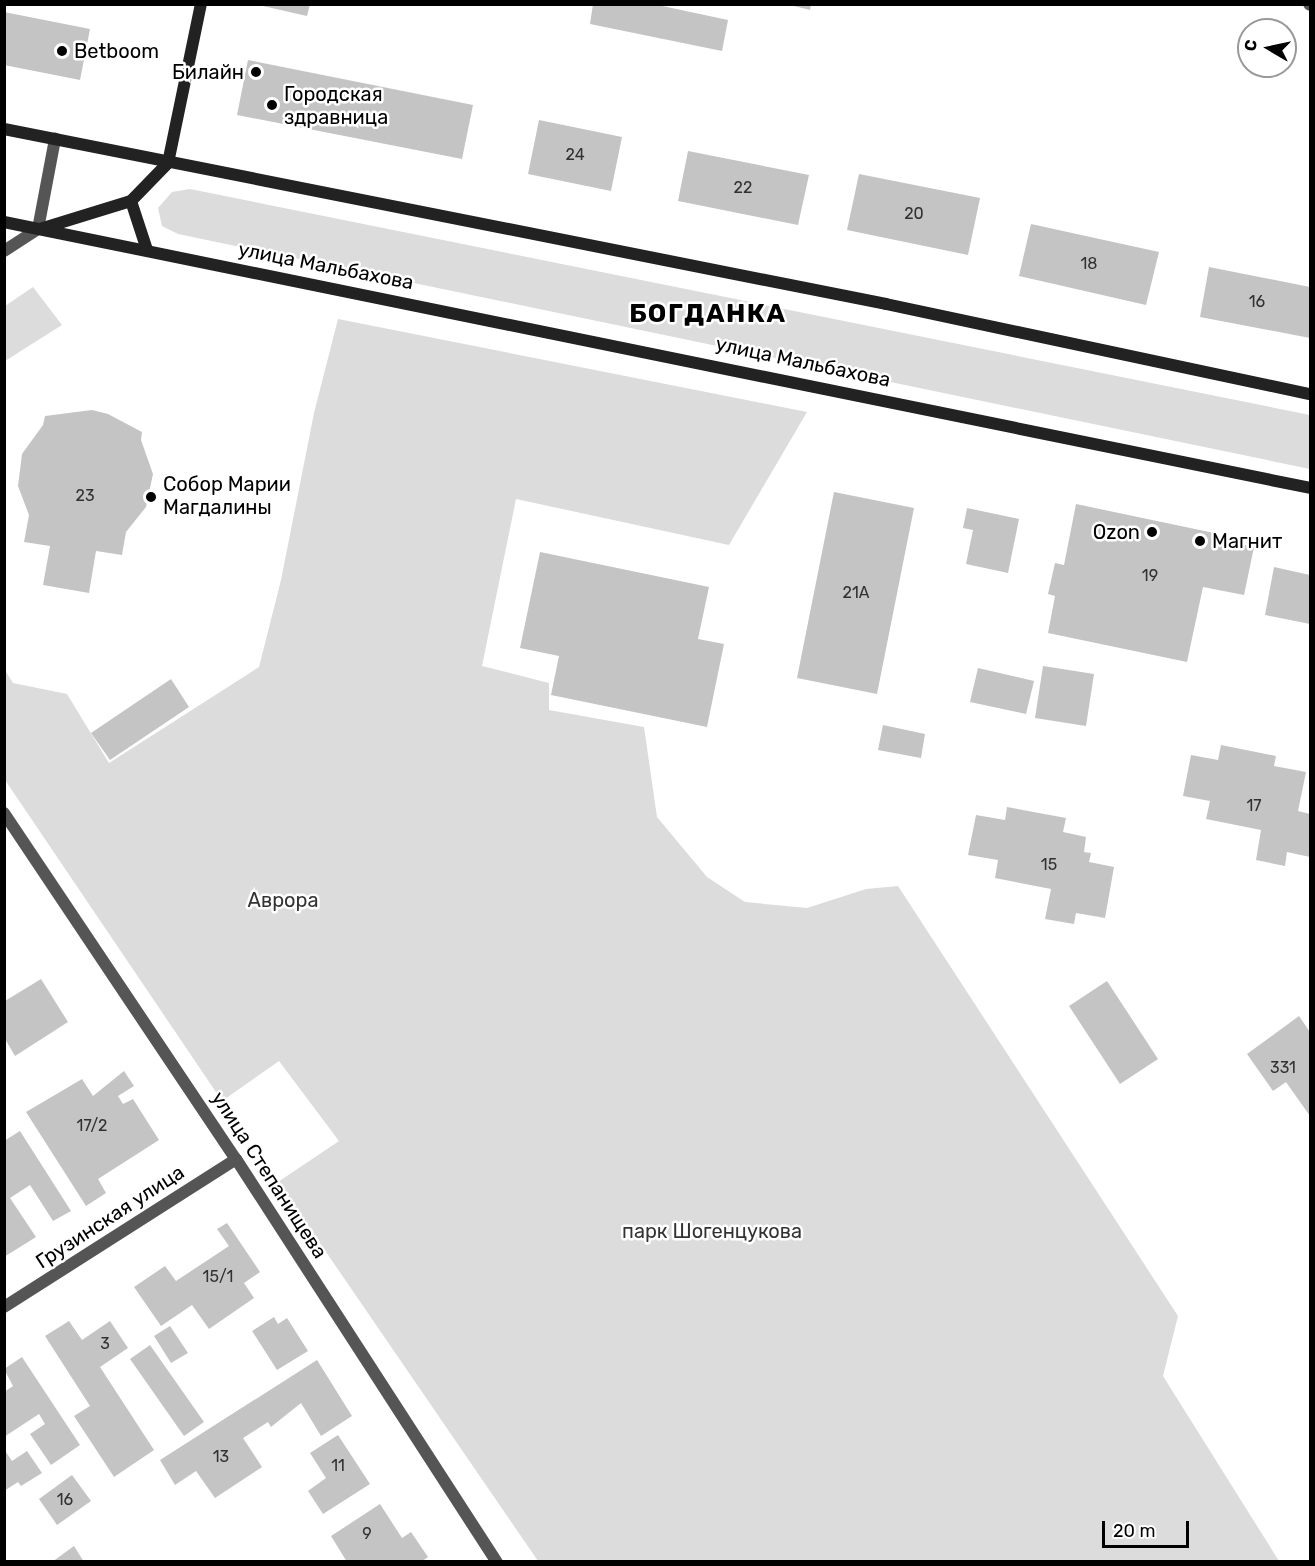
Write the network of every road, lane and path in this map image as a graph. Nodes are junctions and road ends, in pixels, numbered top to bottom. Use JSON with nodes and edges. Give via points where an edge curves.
{"nodes":[{"id":1,"x":201,"y":4,"type":"edge"},
{"id":2,"x":4,"y":129,"type":"edge"},
{"id":3,"x":55,"y":139,"type":"junction"},
{"id":4,"x":168,"y":163,"type":"junction"},
{"id":5,"x":131,"y":201,"type":"junction"},
{"id":6,"x":4,"y":222,"type":"edge"},
{"id":7,"x":38,"y":229,"type":"junction"},
{"id":8,"x":147,"y":250,"type":"junction"},
{"id":9,"x":4,"y":251,"type":"edge"},
{"id":10,"x":1311,"y":394,"type":"edge"},
{"id":11,"x":1311,"y":488,"type":"edge"},
{"id":12,"x":4,"y":813,"type":"edge"},
{"id":13,"x":237,"y":1159,"type":"junction"},
{"id":14,"x":4,"y":1307,"type":"edge"},
{"id":15,"x":496,"y":1562,"type":"edge"}],
"edges":[{"from":1,"to":4,"type":"main road"},
{"from":2,"to":3,"type":"main road"},
{"from":3,"to":4,"type":"main road"},
{"from":3,"to":7,"type":"street"},
{"from":4,"to":5,"type":"main road"},
{"from":4,"to":10,"type":"main road","via":[[886,304]]},
{"from":5,"to":7,"type":"main road"},
{"from":5,"to":8,"type":"main road"},
{"from":6,"to":7,"type":"main road","name":"улица Мальбахова"},
{"from":7,"to":8,"type":"main road","name":"улица Мальбахова"},
{"from":7,"to":9,"type":"street"},
{"from":8,"to":11,"type":"main road","name":"улица Мальбахова"},
{"from":12,"to":13,"type":"street","name":"улица Степанищева"},
{"from":13,"to":14,"type":"street","name":"Грузинская улица"},
{"from":13,"to":15,"type":"street","name":"улица Степанищева"}]}
